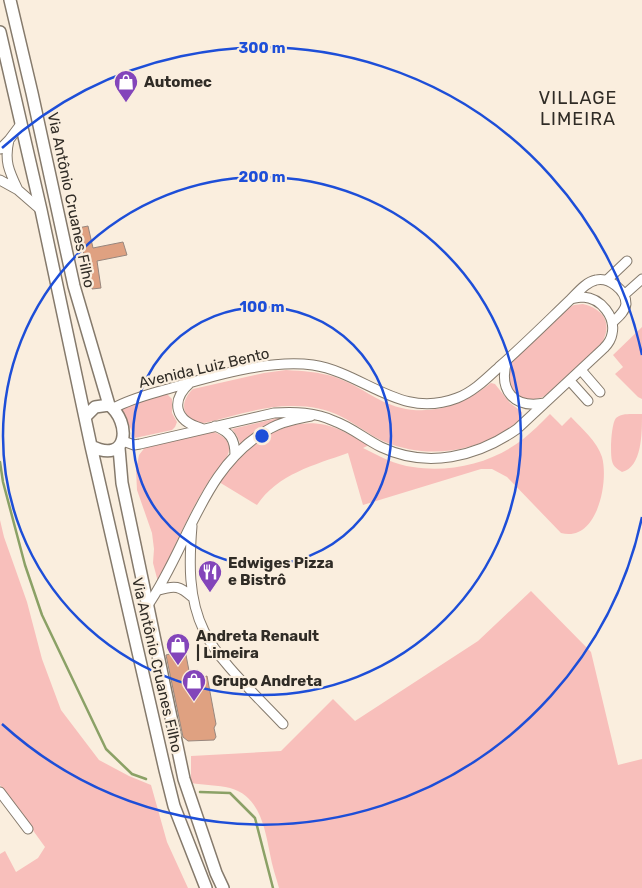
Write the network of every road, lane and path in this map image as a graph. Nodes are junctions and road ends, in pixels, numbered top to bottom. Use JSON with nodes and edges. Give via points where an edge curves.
{"nodes":[{"id":1,"x":10,"y":0,"type":"edge"},
{"id":2,"x":0,"y":32,"type":"edge"},
{"id":3,"x":21,"y":124,"type":"junction"},
{"id":4,"x":9,"y":140,"type":"junction"},
{"id":5,"x":0,"y":149,"type":"edge"},
{"id":6,"x":0,"y":180,"type":"edge"},
{"id":7,"x":18,"y":190,"type":"junction"},
{"id":8,"x":41,"y":210,"type":"junction"},
{"id":9,"x":628,"y":261,"type":"dead end"},
{"id":10,"x":642,"y":279,"type":"edge"},
{"id":11,"x":607,"y":280,"type":"junction"},
{"id":12,"x":624,"y":295,"type":"junction"},
{"id":13,"x":571,"y":299,"type":"junction"},
{"id":14,"x":612,"y":323,"type":"junction"},
{"id":15,"x":507,"y":360,"type":"junction"},
{"id":16,"x":581,"y":370,"type":"junction"},
{"id":17,"x":570,"y":381,"type":"junction"},
{"id":18,"x":190,"y":382,"type":"junction"},
{"id":19,"x":600,"y":392,"type":"dead end"},
{"id":20,"x":588,"y":401,"type":"dead end"},
{"id":21,"x":546,"y":402,"type":"junction"},
{"id":22,"x":111,"y":406,"type":"junction"},
{"id":23,"x":316,"y":415,"type":"junction"},
{"id":24,"x":85,"y":417,"type":"junction"},
{"id":25,"x":215,"y":426,"type":"junction"},
{"id":26,"x":202,"y":429,"type":"junction"},
{"id":27,"x":121,"y":444,"type":"junction"},
{"id":28,"x":91,"y":446,"type":"junction"},
{"id":29,"x":235,"y":455,"type":"junction"},
{"id":30,"x":192,"y":521,"type":"junction"},
{"id":31,"x":159,"y":590,"type":"junction"},
{"id":32,"x":192,"y":597,"type":"junction"},
{"id":33,"x":148,"y":605,"type":"junction"},
{"id":34,"x":283,"y":724,"type":"dead end"},
{"id":35,"x":0,"y":792,"type":"edge"},
{"id":36,"x":28,"y":829,"type":"dead end"},
{"id":37,"x":206,"y":888,"type":"edge"},
{"id":38,"x":223,"y":888,"type":"edge"}],
"edges":[{"from":1,"to":22,"type":"main road","name":"Via Antônio Cruanes Filho","via":[[74,286]]},
{"from":2,"to":3,"type":"main road","name":"Via Antônio Cruanes Filho"},
{"from":3,"to":4,"type":"street"},
{"from":3,"to":8,"type":"main road","name":"Via Antônio Cruanes Filho"},
{"from":4,"to":5,"type":"street"},
{"from":4,"to":7,"type":"street","via":[[7,164]]},
{"from":6,"to":7,"type":"street"},
{"from":7,"to":8,"type":"street"},
{"from":8,"to":24,"type":"main road","name":"Via Antônio Cruanes Filho"},
{"from":9,"to":11,"type":"street"},
{"from":10,"to":12,"type":"street"},
{"from":11,"to":12,"type":"street"},
{"from":11,"to":13,"type":"street","name":"Avenida Luiz Bento","via":[[597,279],[588,283]]},
{"from":12,"to":14,"type":"street","via":[[626,305]]},
{"from":13,"to":14,"type":"street","via":[[595,300],[609,313]]},
{"from":13,"to":15,"type":"street","name":"Avenida Luiz Bento"},
{"from":14,"to":16,"type":"street","via":[[610,341]]},
{"from":15,"to":18,"type":"street","name":"Avenida Luiz Bento","via":[[478,387],[457,398],[435,404],[389,397],[367,384],[313,365],[258,366]]},
{"from":15,"to":21,"type":"street","via":[[504,383],[514,398],[524,404]]},
{"from":16,"to":17,"type":"street"},
{"from":16,"to":19,"type":"street"},
{"from":17,"to":20,"type":"street"},
{"from":17,"to":21,"type":"street"},
{"from":18,"to":22,"type":"street","name":"Avenida Luiz Bento"},
{"from":18,"to":26,"type":"street","via":[[178,398],[178,407],[186,422]]},
{"from":21,"to":23,"type":"street","via":[[502,440],[457,457],[430,459],[382,447]]},
{"from":22,"to":24,"type":"main road","via":[[95,407]]},
{"from":22,"to":27,"type":"main road","via":[[123,430]]},
{"from":23,"to":25,"type":"street","via":[[274,413]]},
{"from":23,"to":29,"type":"street","via":[[272,427]]},
{"from":24,"to":28,"type":"main road"},
{"from":25,"to":26,"type":"street"},
{"from":25,"to":29,"type":"street","via":[[232,437]]},
{"from":26,"to":27,"type":"street","via":[[140,444]]},
{"from":27,"to":28,"type":"main road","via":[[109,451]]},
{"from":27,"to":33,"type":"main road","name":"Via Antônio Cruanes Filho","via":[[122,483]]},
{"from":28,"to":37,"type":"main road","name":"Via Antônio Cruanes Filho","via":[[174,806]]},
{"from":29,"to":30,"type":"street","via":[[217,476]]},
{"from":30,"to":31,"type":"street"},
{"from":30,"to":32,"type":"street","via":[[189,573]]},
{"from":31,"to":32,"type":"street","via":[[176,586]]},
{"from":31,"to":33,"type":"street"},
{"from":32,"to":34,"type":"street","via":[[204,631],[214,647]]},
{"from":33,"to":38,"type":"main road","name":"Via Antônio Cruanes Filho","via":[[184,779]]},
{"from":35,"to":36,"type":"street"}]}
